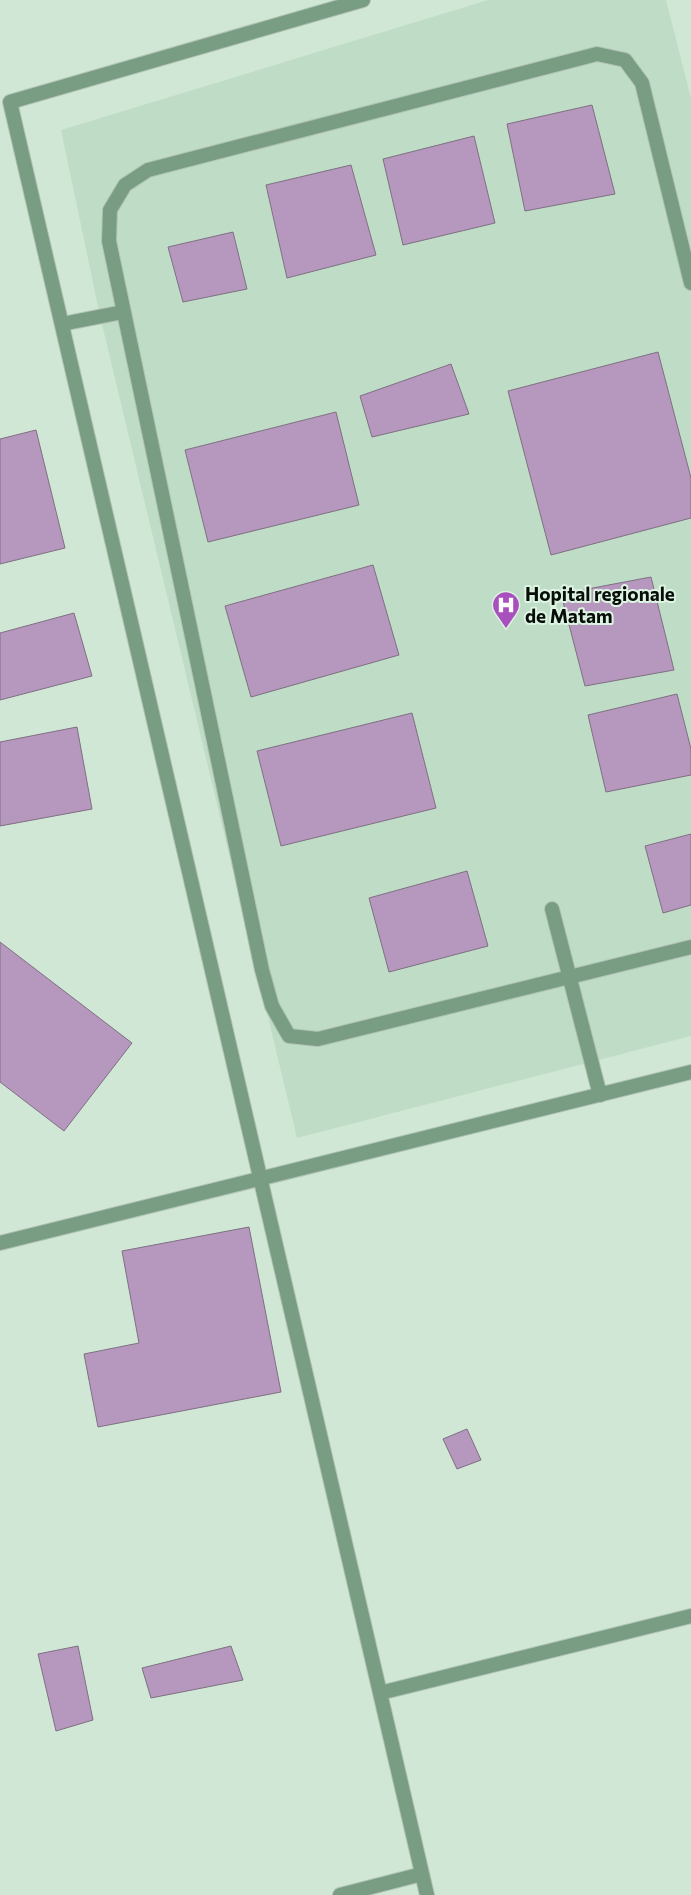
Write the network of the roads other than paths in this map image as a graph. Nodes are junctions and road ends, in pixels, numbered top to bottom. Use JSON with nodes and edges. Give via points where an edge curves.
{"nodes":[{"id":1,"x":363,"y":0,"type":"edge"},
{"id":2,"x":691,"y":283,"type":"edge"},
{"id":3,"x":123,"y":312,"type":"junction"},
{"id":4,"x":62,"y":324,"type":"junction"},
{"id":5,"x":552,"y":909,"type":"dead end"},
{"id":6,"x":691,"y":947,"type":"edge"},
{"id":7,"x":569,"y":978,"type":"junction"},
{"id":8,"x":691,"y":1072,"type":"edge"},
{"id":9,"x":600,"y":1094,"type":"junction"},
{"id":10,"x":260,"y":1178,"type":"junction"},
{"id":11,"x":0,"y":1243,"type":"edge"},
{"id":12,"x":691,"y":1616,"type":"edge"},
{"id":13,"x":380,"y":1693,"type":"junction"},
{"id":14,"x":422,"y":1874,"type":"junction"},
{"id":15,"x":340,"y":1895,"type":"edge"},
{"id":16,"x":427,"y":1895,"type":"edge"}],
"edges":[{"from":1,"to":4,"type":"street","via":[[10,102]]},
{"from":2,"to":3,"type":"street","via":[[642,82],[625,60],[596,54],[148,170],[125,185],[110,210],[108,241]]},
{"from":3,"to":4,"type":"street"},
{"from":3,"to":7,"type":"street","via":[[262,970],[272,1006],[289,1036],[318,1039]]},
{"from":4,"to":10,"type":"street"},
{"from":5,"to":7,"type":"street"},
{"from":6,"to":7,"type":"street"},
{"from":7,"to":9,"type":"street"},
{"from":8,"to":9,"type":"street"},
{"from":9,"to":10,"type":"street"},
{"from":10,"to":11,"type":"street"},
{"from":10,"to":13,"type":"street"},
{"from":12,"to":13,"type":"street"},
{"from":13,"to":14,"type":"street"},
{"from":14,"to":15,"type":"street"},
{"from":14,"to":16,"type":"street"}]}
